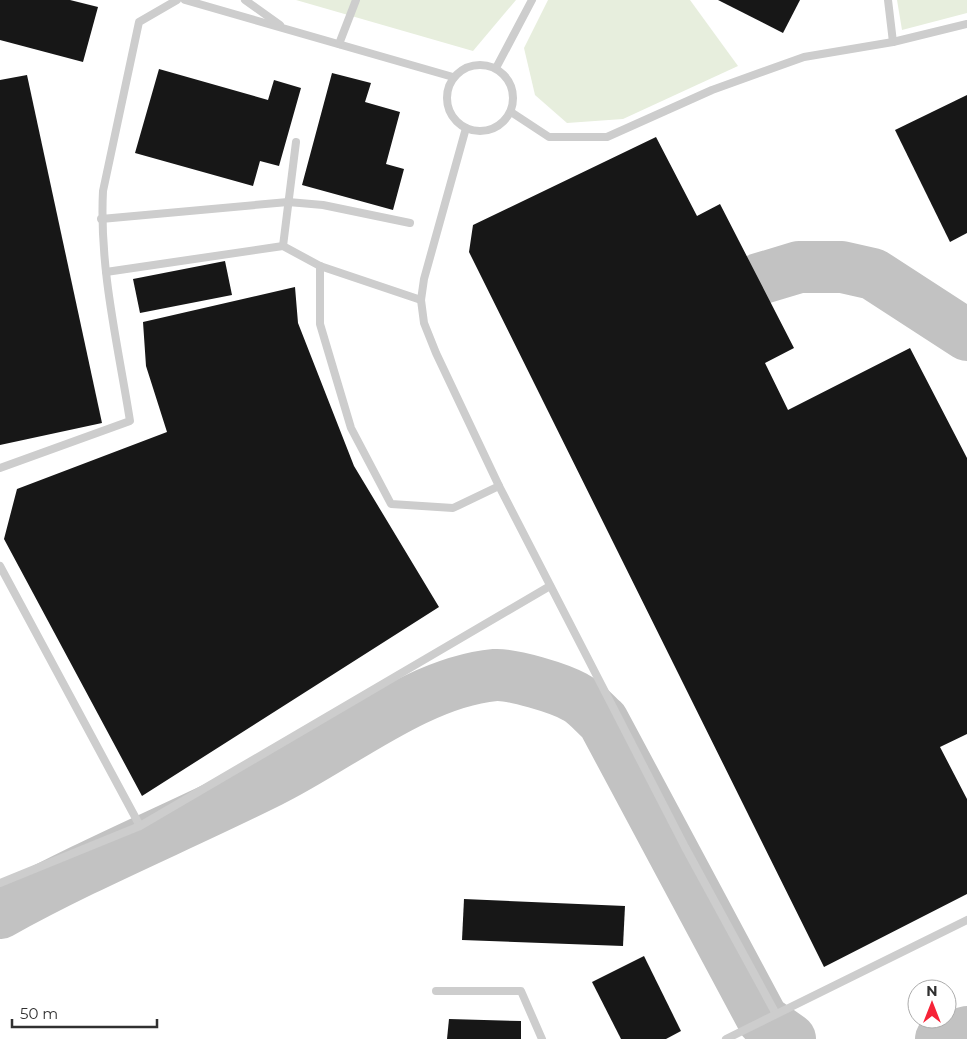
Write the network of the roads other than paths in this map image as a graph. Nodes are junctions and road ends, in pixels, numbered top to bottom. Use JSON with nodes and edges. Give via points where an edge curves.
{"nodes":[{"id":1,"x":177,"y":0,"type":"edge"},
{"id":2,"x":185,"y":0,"type":"edge"},
{"id":3,"x":245,"y":0,"type":"edge"},
{"id":4,"x":356,"y":0,"type":"edge"},
{"id":5,"x":532,"y":0,"type":"edge"},
{"id":6,"x":888,"y":0,"type":"edge"},
{"id":7,"x":967,"y":24,"type":"edge"},
{"id":8,"x":289,"y":30,"type":"junction"},
{"id":9,"x":893,"y":42,"type":"junction"},
{"id":10,"x":339,"y":44,"type":"junction"},
{"id":11,"x":496,"y":68,"type":"junction"},
{"id":12,"x":453,"y":78,"type":"junction"},
{"id":13,"x":511,"y":112,"type":"junction"},
{"id":14,"x":466,"y":128,"type":"junction"},
{"id":15,"x":296,"y":142,"type":"dead end"},
{"id":16,"x":288,"y":202,"type":"junction"},
{"id":17,"x":102,"y":219,"type":"junction"},
{"id":18,"x":410,"y":223,"type":"dead end"},
{"id":19,"x":283,"y":246,"type":"junction"},
{"id":20,"x":320,"y":266,"type":"junction"},
{"id":21,"x":106,"y":272,"type":"junction"},
{"id":22,"x":421,"y":300,"type":"junction"},
{"id":23,"x":0,"y":468,"type":"edge"},
{"id":24,"x":499,"y":486,"type":"junction"},
{"id":25,"x":0,"y":566,"type":"edge"},
{"id":26,"x":550,"y":586,"type":"junction"},
{"id":27,"x":140,"y":826,"type":"junction"},
{"id":28,"x":0,"y":883,"type":"edge"},
{"id":29,"x":967,"y":920,"type":"edge"},
{"id":30,"x":436,"y":991,"type":"dead end"},
{"id":31,"x":776,"y":1014,"type":"junction"},
{"id":32,"x":542,"y":1039,"type":"edge"},
{"id":33,"x":726,"y":1039,"type":"edge"}],
"edges":[{"from":1,"to":17,"type":"lane","via":[[139,22],[103,191]]},
{"from":2,"to":8,"type":"lane"},
{"from":3,"to":8,"type":"lane"},
{"from":4,"to":10,"type":"lane"},
{"from":5,"to":11,"type":"lane"},
{"from":6,"to":9,"type":"lane"},
{"from":7,"to":9,"type":"lane"},
{"from":8,"to":10,"type":"lane"},
{"from":9,"to":13,"type":"lane","via":[[804,57],[712,90],[607,137],[549,137]]},
{"from":10,"to":12,"type":"lane"},
{"from":11,"to":12,"type":"lane","via":[[485,64],[473,65]]},
{"from":11,"to":13,"type":"lane","via":[[512,87]]},
{"from":12,"to":14,"type":"lane","via":[[447,91],[447,106],[458,123]]},
{"from":13,"to":14,"type":"lane","via":[[492,130]]},
{"from":14,"to":22,"type":"lane"},
{"from":15,"to":16,"type":"lane"},
{"from":16,"to":17,"type":"lane"},
{"from":16,"to":18,"type":"lane","via":[[324,205]]},
{"from":16,"to":19,"type":"lane"},
{"from":17,"to":21,"type":"lane"},
{"from":19,"to":20,"type":"lane"},
{"from":19,"to":21,"type":"lane"},
{"from":20,"to":22,"type":"lane"},
{"from":20,"to":24,"type":"lane","via":[[320,324],[351,428],[391,504],[453,508]]},
{"from":21,"to":23,"type":"lane","via":[[130,421]]},
{"from":22,"to":24,"type":"lane","via":[[424,323],[436,353]]},
{"from":24,"to":26,"type":"lane"},
{"from":25,"to":27,"type":"lane"},
{"from":26,"to":27,"type":"lane"},
{"from":26,"to":31,"type":"lane"},
{"from":27,"to":28,"type":"lane"},
{"from":29,"to":31,"type":"lane"},
{"from":30,"to":32,"type":"lane","via":[[521,991]]},
{"from":31,"to":33,"type":"lane"}]}
